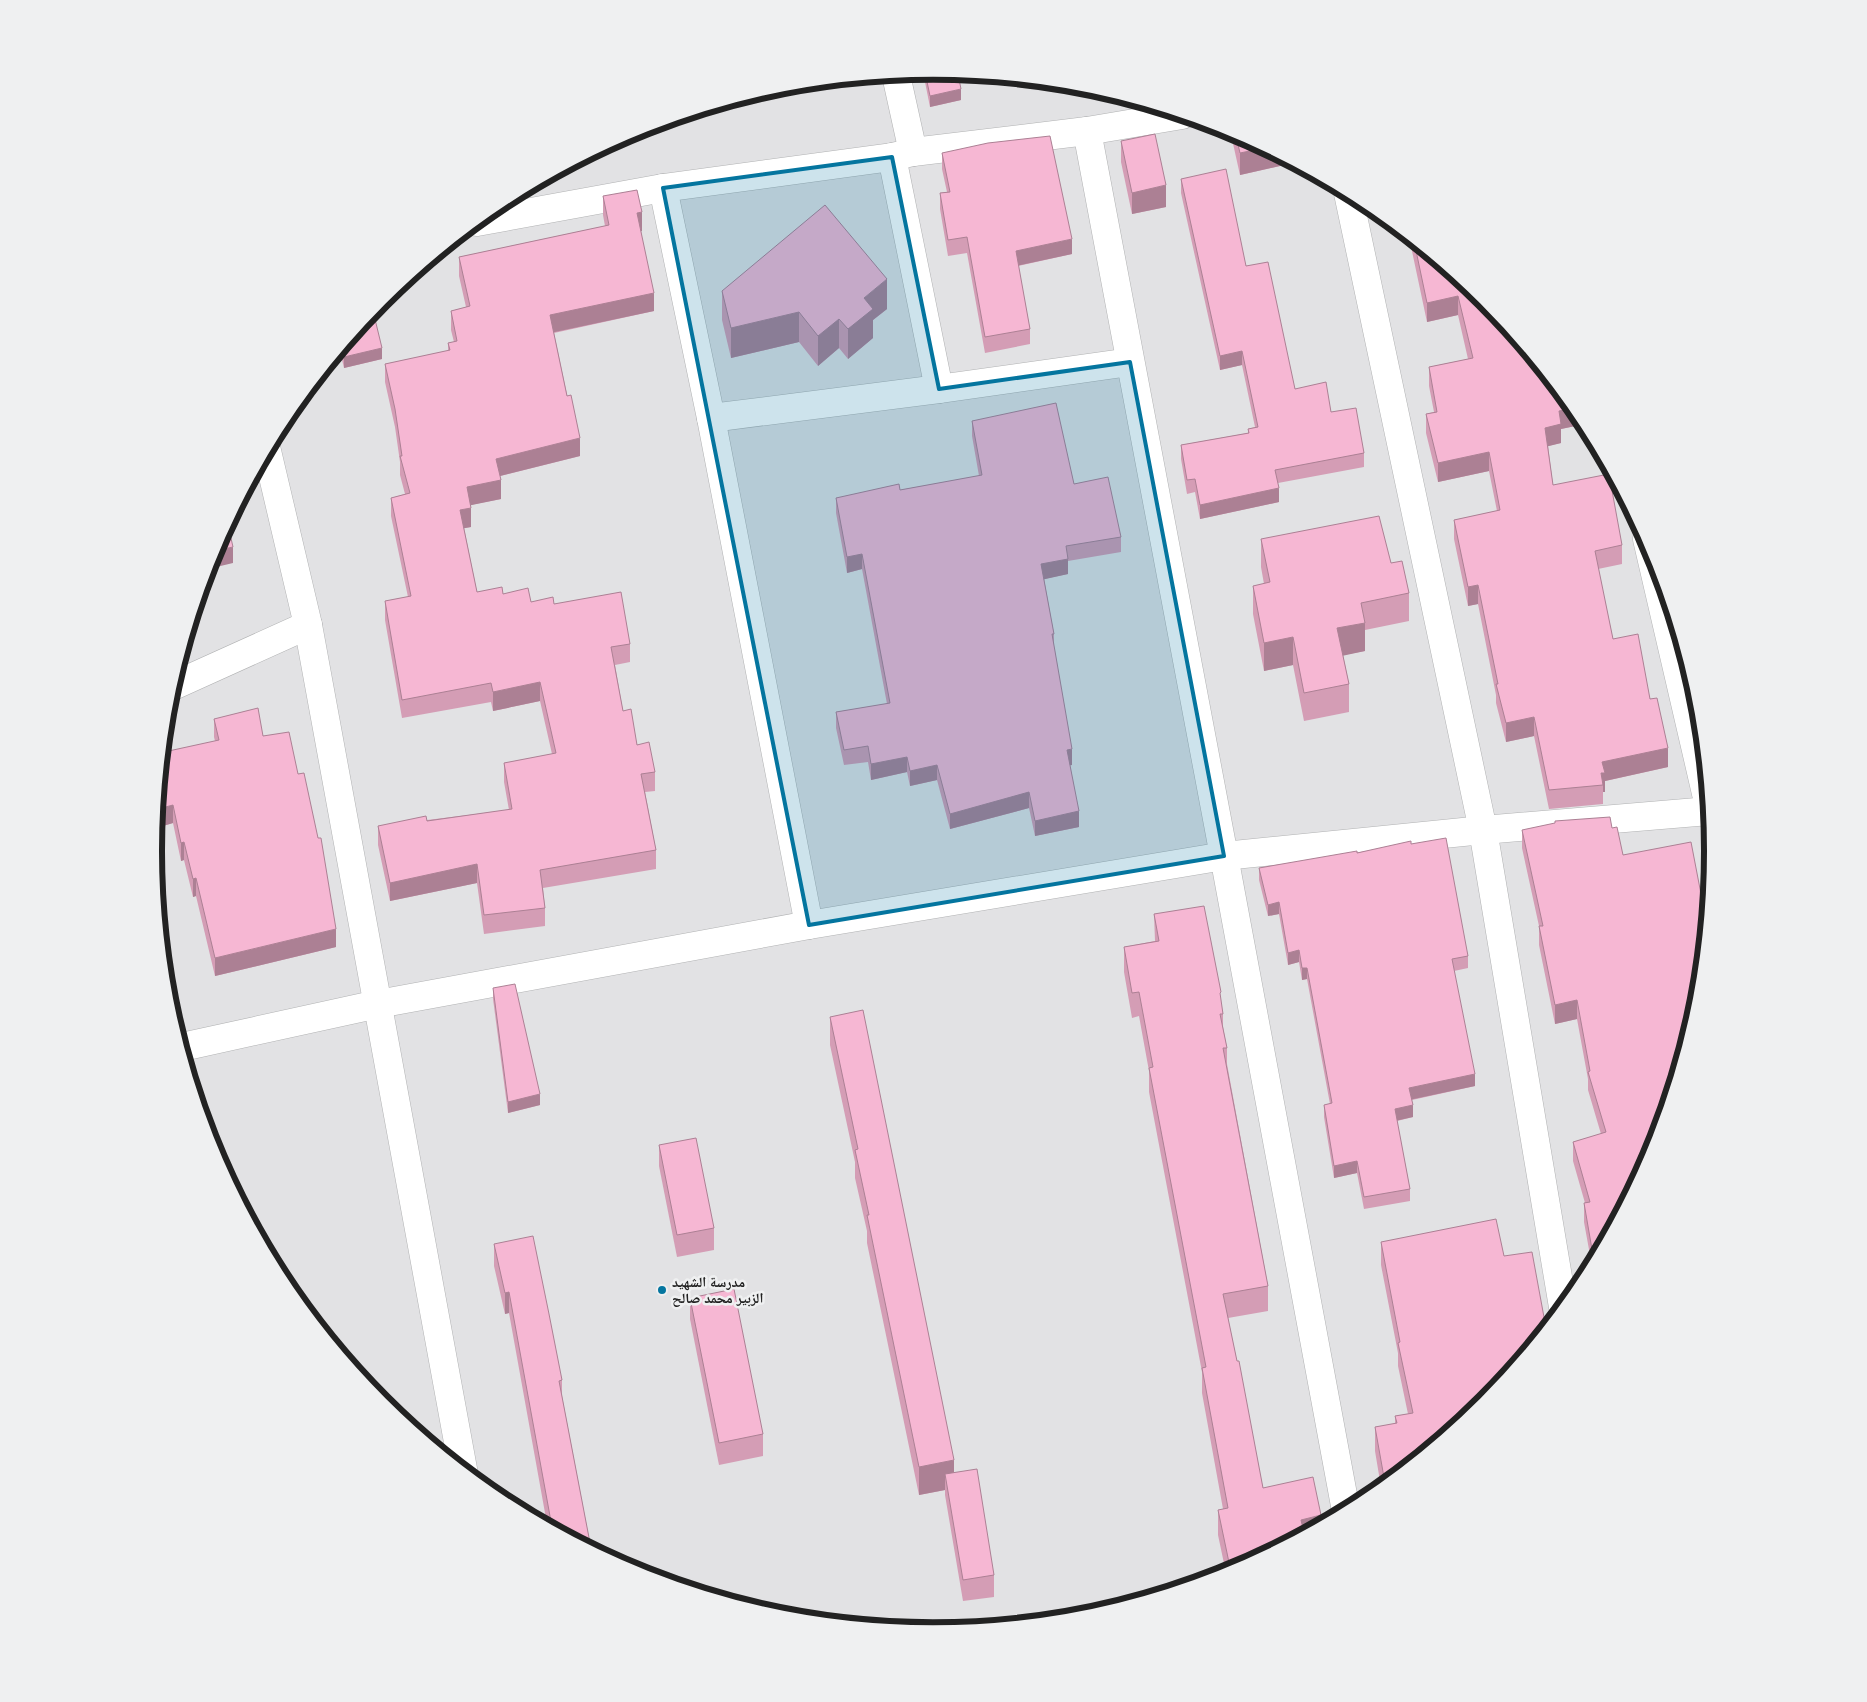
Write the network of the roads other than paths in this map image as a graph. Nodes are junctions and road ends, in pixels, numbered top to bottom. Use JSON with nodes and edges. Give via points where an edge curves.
{"nodes":[{"id":1,"x":897,"y":81,"type":"edge"},
{"id":2,"x":1169,"y":117,"type":"edge"},
{"id":3,"x":1087,"y":131,"type":"junction"},
{"id":4,"x":903,"y":154,"type":"junction"},
{"id":5,"x":663,"y":188,"type":"junction"},
{"id":6,"x":1350,"y":202,"type":"edge"},
{"id":7,"x":492,"y":219,"type":"edge"},
{"id":8,"x":1130,"y":362,"type":"junction"},
{"id":9,"x":939,"y":389,"type":"junction"},
{"id":10,"x":711,"y":418,"type":"junction"},
{"id":11,"x":269,"y":460,"type":"edge"},
{"id":12,"x":1659,"y":589,"type":"edge"},
{"id":13,"x":308,"y":625,"type":"junction"},
{"id":14,"x":182,"y":682,"type":"edge"},
{"id":15,"x":1700,"y":765,"type":"edge"},
{"id":16,"x":1703,"y":811,"type":"edge"},
{"id":17,"x":1483,"y":830,"type":"junction"},
{"id":18,"x":1224,"y":856,"type":"junction"},
{"id":19,"x":809,"y":925,"type":"junction"},
{"id":20,"x":378,"y":1004,"type":"junction"},
{"id":21,"x":188,"y":1046,"type":"edge"},
{"id":22,"x":1561,"y":1298,"type":"edge"},
{"id":23,"x":462,"y":1461,"type":"edge"},
{"id":24,"x":1345,"y":1503,"type":"edge"}],
"edges":[{"from":1,"to":4,"type":"street"},
{"from":2,"to":3,"type":"street"},
{"from":3,"to":4,"type":"street"},
{"from":3,"to":8,"type":"street"},
{"from":4,"to":5,"type":"street"},
{"from":4,"to":9,"type":"street"},
{"from":5,"to":7,"type":"street"},
{"from":5,"to":10,"type":"street"},
{"from":6,"to":17,"type":"street"},
{"from":8,"to":9,"type":"street"},
{"from":8,"to":18,"type":"street"},
{"from":9,"to":10,"type":"street"},
{"from":10,"to":19,"type":"street"},
{"from":11,"to":13,"type":"street"},
{"from":12,"to":15,"type":"street"},
{"from":13,"to":14,"type":"street"},
{"from":13,"to":20,"type":"street"},
{"from":16,"to":17,"type":"street"},
{"from":17,"to":18,"type":"street"},
{"from":17,"to":22,"type":"street"},
{"from":18,"to":19,"type":"street"},
{"from":18,"to":24,"type":"street"},
{"from":19,"to":20,"type":"street"},
{"from":20,"to":21,"type":"street"},
{"from":20,"to":23,"type":"street"}]}
